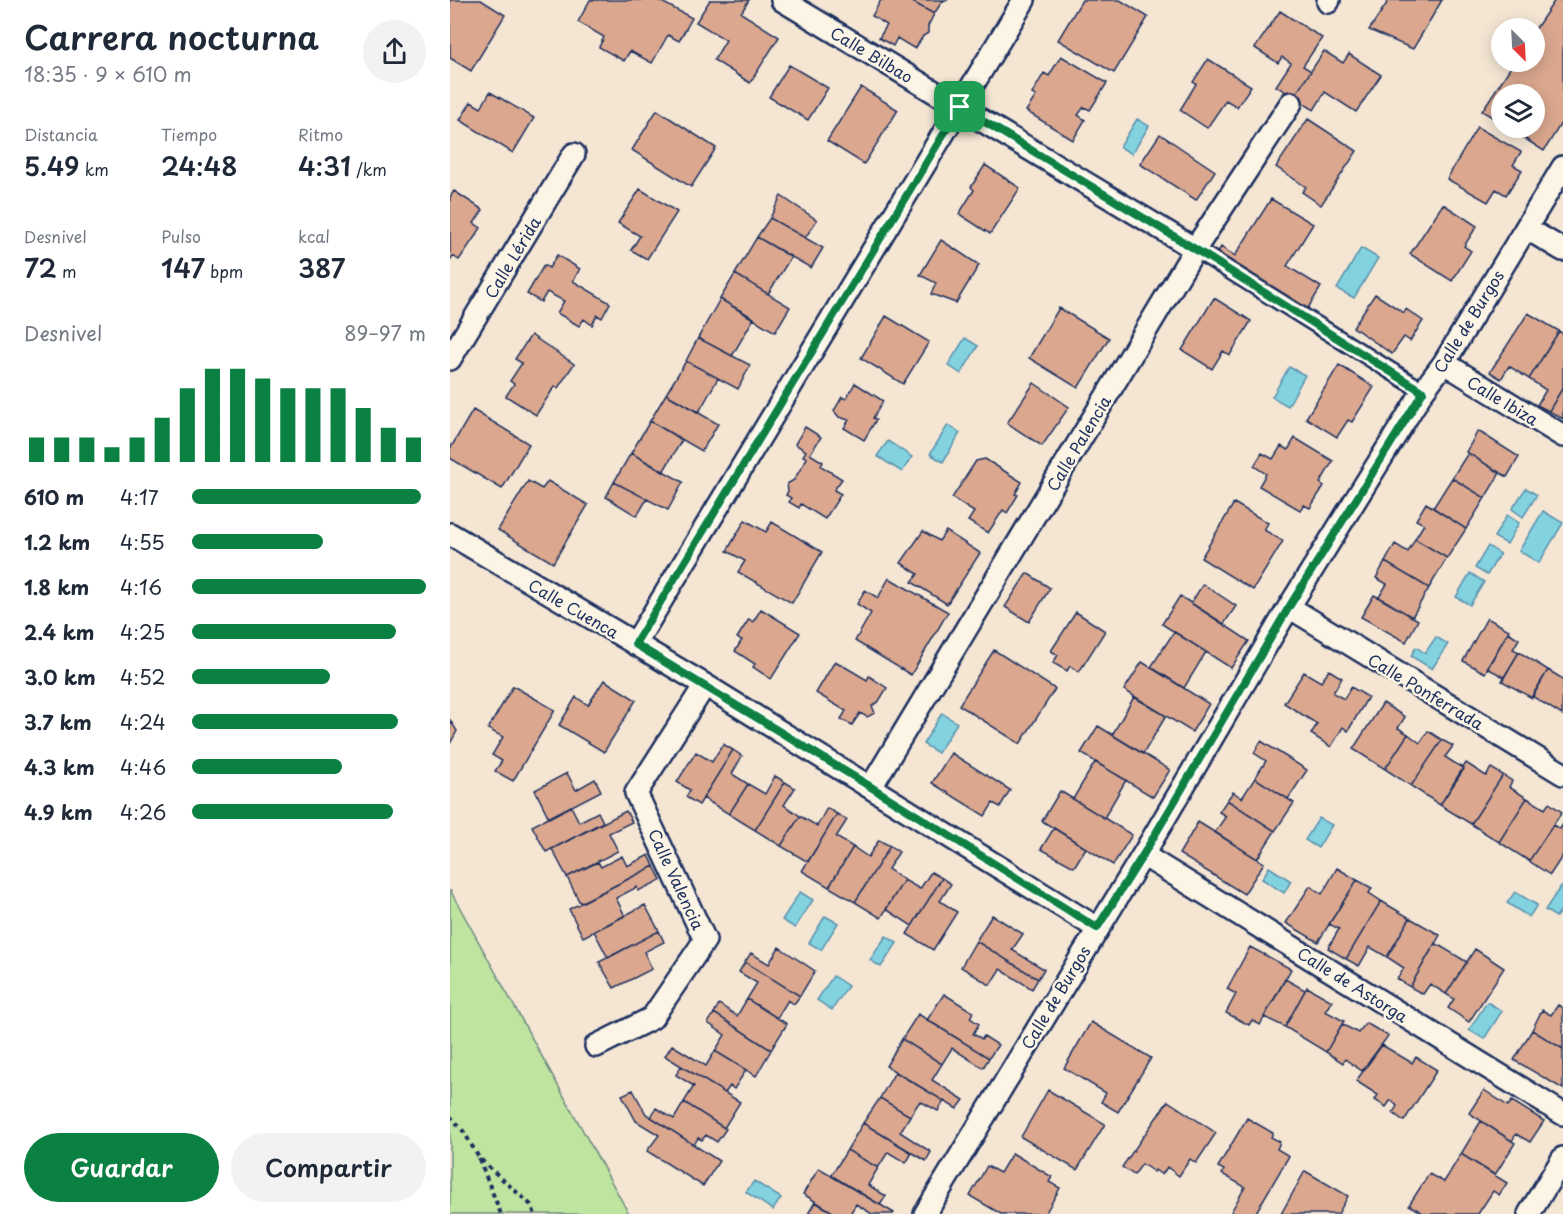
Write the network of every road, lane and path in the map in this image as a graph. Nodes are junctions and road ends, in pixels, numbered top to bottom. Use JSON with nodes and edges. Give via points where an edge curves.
{"nodes":[{"id":1,"x":782,"y":0,"type":"edge"},
{"id":2,"x":1024,"y":0,"type":"edge"},
{"id":3,"x":1291,"y":103,"type":"dead end"},
{"id":4,"x":960,"y":107,"type":"junction"},
{"id":5,"x":574,"y":154,"type":"dead end"},
{"id":6,"x":1563,"y":167,"type":"edge"},
{"id":7,"x":1526,"y":228,"type":"junction"},
{"id":8,"x":1195,"y":249,"type":"junction"},
{"id":9,"x":1563,"y":250,"type":"edge"},
{"id":10,"x":450,"y":359,"type":"edge"},
{"id":11,"x":1444,"y":363,"type":"junction"},
{"id":12,"x":1423,"y":392,"type":"junction"},
{"id":13,"x":1563,"y":436,"type":"edge"},
{"id":14,"x":450,"y":534,"type":"edge"},
{"id":15,"x":1289,"y":607,"type":"junction"},
{"id":16,"x":635,"y":644,"type":"junction"},
{"id":17,"x":705,"y":685,"type":"junction"},
{"id":18,"x":1563,"y":774,"type":"edge"},
{"id":19,"x":871,"y":787,"type":"junction"},
{"id":20,"x":1143,"y":855,"type":"junction"},
{"id":21,"x":1097,"y":928,"type":"junction"},
{"id":22,"x":597,"y":1046,"type":"dead end"},
{"id":23,"x":1563,"y":1114,"type":"edge"},
{"id":24,"x":450,"y":1116,"type":"edge"},
{"id":25,"x":479,"y":1158,"type":"junction"},
{"id":26,"x":1563,"y":1158,"type":"edge"},
{"id":27,"x":501,"y":1214,"type":"edge"},
{"id":28,"x":535,"y":1214,"type":"edge"},
{"id":29,"x":925,"y":1214,"type":"edge"},
{"id":30,"x":1529,"y":1214,"type":"edge"}],
"edges":[{"from":1,"to":4,"type":"street","name":"Calle Bilbao"},
{"from":2,"to":4,"type":"street"},
{"from":3,"to":8,"type":"street","name":"Calle Palencia"},
{"from":4,"to":8,"type":"street","name":"Calle Bilbao"},
{"from":4,"to":16,"type":"street"},
{"from":5,"to":10,"type":"street","name":"Calle Lérida"},
{"from":6,"to":7,"type":"street","name":"Calle de Burgos"},
{"from":7,"to":9,"type":"street"},
{"from":7,"to":11,"type":"street","name":"Calle de Burgos"},
{"from":8,"to":12,"type":"street","name":"Calle Bilbao"},
{"from":8,"to":19,"type":"street","name":"Calle Palencia"},
{"from":11,"to":12,"type":"street","name":"Calle de Burgos"},
{"from":11,"to":13,"type":"street","name":"Calle Ibiza"},
{"from":12,"to":15,"type":"street","name":"Calle de Burgos"},
{"from":14,"to":16,"type":"street","name":"Calle Cuenca"},
{"from":15,"to":18,"type":"street","name":"Calle Ponferrada"},
{"from":15,"to":20,"type":"street","name":"Calle de Burgos"},
{"from":16,"to":17,"type":"street","name":"Calle Cuenca"},
{"from":17,"to":19,"type":"street","name":"Calle Cuenca"},
{"from":17,"to":22,"type":"street","name":"Calle Valencia","via":[[636,793],[705,940],[652,1018]]},
{"from":19,"to":21,"type":"street","name":"Calle Cuenca"},
{"from":20,"to":21,"type":"street","name":"Calle de Burgos"},
{"from":20,"to":23,"type":"street","name":"Calle de Astorga"},
{"from":21,"to":29,"type":"street","name":"Calle de Burgos"},
{"from":24,"to":25,"type":"path"},
{"from":25,"to":27,"type":"path"},
{"from":25,"to":28,"type":"path","via":[[531,1205]]},
{"from":26,"to":30,"type":"street"}]}
